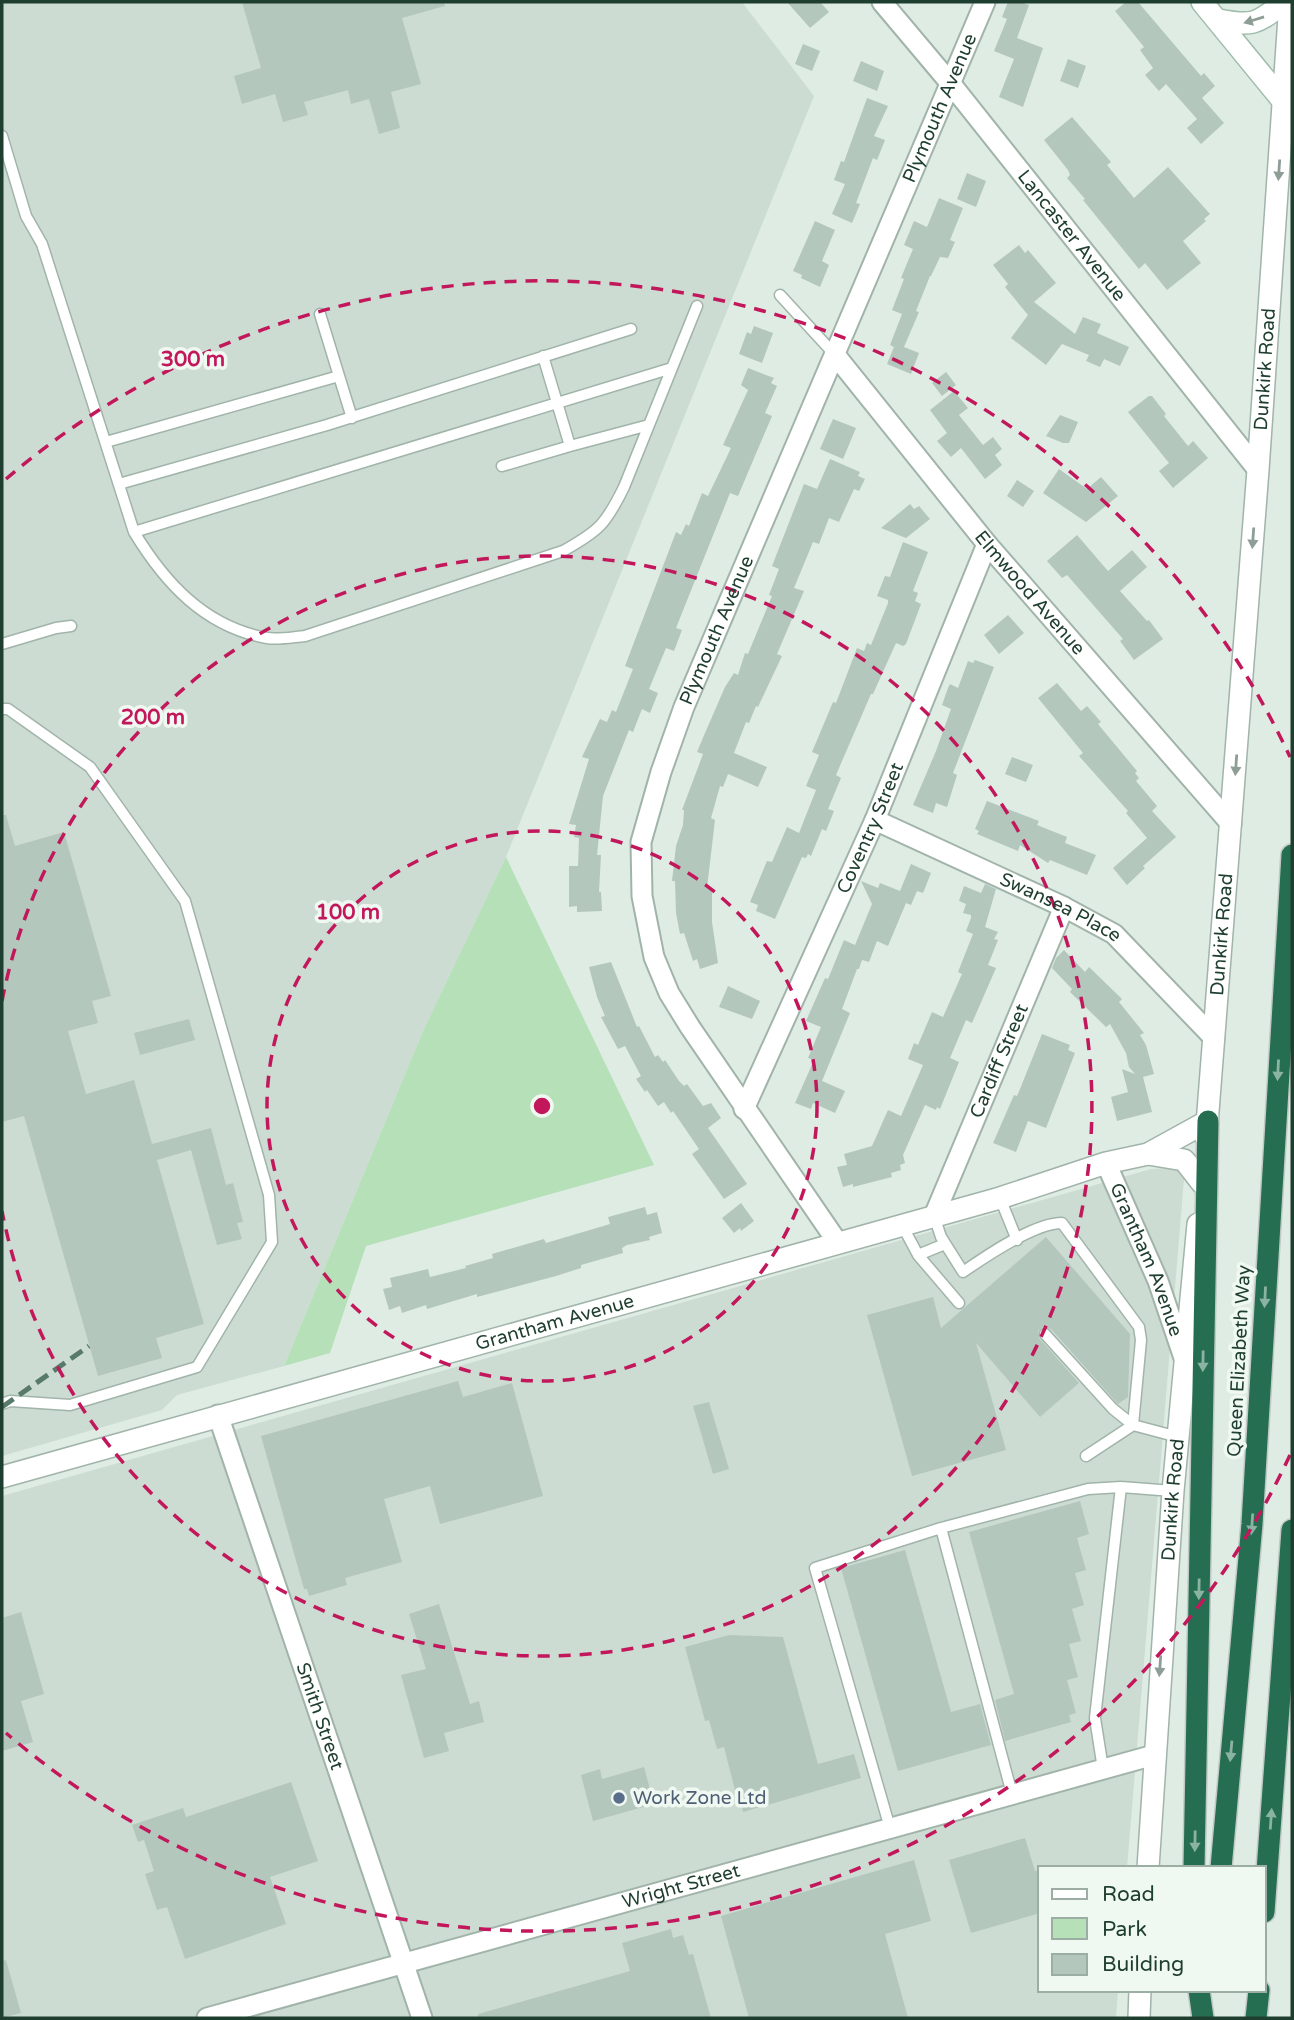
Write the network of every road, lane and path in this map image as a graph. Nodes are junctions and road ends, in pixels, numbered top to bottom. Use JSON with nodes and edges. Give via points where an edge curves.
{"nodes":[{"id":1,"x":883,"y":2,"type":"edge"},
{"id":2,"x":985,"y":2,"type":"edge"},
{"id":3,"x":1202,"y":2,"type":"edge"},
{"id":4,"x":1288,"y":2,"type":"edge"},
{"id":5,"x":1219,"y":20,"type":"junction"},
{"id":6,"x":951,"y":84,"type":"junction"},
{"id":7,"x":1288,"y":107,"type":"edge"},
{"id":8,"x":2,"y":136,"type":"edge"},
{"id":9,"x":780,"y":295,"type":"dead end"},
{"id":10,"x":697,"y":306,"type":"dead end"},
{"id":11,"x":320,"y":314,"type":"dead end"},
{"id":12,"x":631,"y":329,"type":"dead end"},
{"id":13,"x":543,"y":356,"type":"junction"},
{"id":14,"x":836,"y":356,"type":"junction"},
{"id":15,"x":672,"y":368,"type":"junction"},
{"id":16,"x":339,"y":376,"type":"junction"},
{"id":17,"x":556,"y":403,"type":"junction"},
{"id":18,"x":352,"y":418,"type":"junction"},
{"id":19,"x":649,"y":425,"type":"junction"},
{"id":20,"x":106,"y":442,"type":"junction"},
{"id":21,"x":570,"y":446,"type":"junction"},
{"id":22,"x":502,"y":466,"type":"dead end"},
{"id":23,"x":1258,"y":470,"type":"junction"},
{"id":24,"x":119,"y":484,"type":"junction"},
{"id":25,"x":134,"y":532,"type":"junction"},
{"id":26,"x":987,"y":544,"type":"junction"},
{"id":27,"x":71,"y":626,"type":"dead end"},
{"id":28,"x":2,"y":644,"type":"edge"},
{"id":29,"x":2,"y":709,"type":"edge"},
{"id":30,"x":875,"y":820,"type":"junction"},
{"id":31,"x":1231,"y":824,"type":"junction"},
{"id":32,"x":1292,"y":855,"type":"edge"},
{"id":33,"x":1064,"y":907,"type":"junction"},
{"id":34,"x":1214,"y":1038,"type":"junction"},
{"id":35,"x":744,"y":1108,"type":"junction"},
{"id":36,"x":1208,"y":1121,"type":"junction"},
{"id":37,"x":1147,"y":1154,"type":"junction"},
{"id":38,"x":1106,"y":1163,"type":"junction"},
{"id":39,"x":1204,"y":1192,"type":"junction"},
{"id":40,"x":1000,"y":1198,"type":"junction"},
{"id":41,"x":934,"y":1216,"type":"junction"},
{"id":42,"x":902,"y":1225,"type":"junction"},
{"id":43,"x":1017,"y":1240,"type":"junction"},
{"id":44,"x":838,"y":1243,"type":"junction"},
{"id":45,"x":945,"y":1244,"type":"junction"},
{"id":46,"x":918,"y":1255,"type":"junction"},
{"id":47,"x":959,"y":1303,"type":"dead end"},
{"id":48,"x":1045,"y":1334,"type":"dead end"},
{"id":49,"x":1184,"y":1359,"type":"junction"},
{"id":50,"x":2,"y":1404,"type":"edge"},
{"id":51,"x":218,"y":1415,"type":"junction"},
{"id":52,"x":1133,"y":1425,"type":"junction"},
{"id":53,"x":1178,"y":1437,"type":"junction"},
{"id":54,"x":1086,"y":1457,"type":"dead end"},
{"id":55,"x":2,"y":1477,"type":"edge"},
{"id":56,"x":1121,"y":1487,"type":"junction"},
{"id":57,"x":1173,"y":1491,"type":"junction"},
{"id":58,"x":941,"y":1528,"type":"junction"},
{"id":59,"x":1292,"y":1530,"type":"edge"},
{"id":60,"x":1154,"y":1755,"type":"junction"},
{"id":61,"x":1103,"y":1769,"type":"junction"},
{"id":62,"x":1012,"y":1794,"type":"junction"},
{"id":63,"x":890,"y":1828,"type":"junction"},
{"id":64,"x":1147,"y":1866,"type":"edge"},
{"id":65,"x":1195,"y":1866,"type":"edge"},
{"id":66,"x":1221,"y":1866,"type":"edge"},
{"id":67,"x":1266,"y":1885,"type":"edge"},
{"id":68,"x":404,"y":1965,"type":"junction"},
{"id":69,"x":1140,"y":1992,"type":"edge"},
{"id":70,"x":1199,"y":1992,"type":"edge"},
{"id":71,"x":1209,"y":1992,"type":"edge"},
{"id":72,"x":1258,"y":1992,"type":"edge"},
{"id":73,"x":207,"y":2018,"type":"edge"},
{"id":74,"x":422,"y":2018,"type":"edge"},
{"id":75,"x":1139,"y":2018,"type":"edge"},
{"id":76,"x":1205,"y":2018,"type":"edge"},
{"id":77,"x":1256,"y":2018,"type":"edge"}],
"edges":[{"from":1,"to":6,"type":"street","name":"Lancaster Avenue"},
{"from":2,"to":6,"type":"street","name":"Plymouth Avenue"},
{"from":3,"to":5,"type":"street"},
{"from":4,"to":5,"type":"street","one_way":true,"via":[[1259,22]]},
{"from":4,"to":7,"type":"street","name":"Dunkirk Road"},
{"from":5,"to":7,"type":"street"},
{"from":6,"to":14,"type":"street","name":"Plymouth Avenue"},
{"from":6,"to":23,"type":"street","name":"Lancaster Avenue"},
{"from":7,"to":23,"type":"street","name":"Dunkirk Road","one_way":true},
{"from":8,"to":20,"type":"lane"},
{"from":9,"to":14,"type":"lane"},
{"from":10,"to":15,"type":"lane"},
{"from":11,"to":16,"type":"lane"},
{"from":12,"to":13,"type":"lane"},
{"from":13,"to":17,"type":"lane"},
{"from":13,"to":18,"type":"lane"},
{"from":14,"to":26,"type":"street","name":"Elmwood Avenue"},
{"from":14,"to":35,"type":"street","name":"Plymouth Avenue","via":[[684,708],[640,842],[642,896],[654,957],[670,993]]},
{"from":15,"to":17,"type":"lane"},
{"from":15,"to":19,"type":"lane"},
{"from":16,"to":18,"type":"lane"},
{"from":16,"to":20,"type":"lane"},
{"from":17,"to":21,"type":"lane"},
{"from":17,"to":25,"type":"lane"},
{"from":18,"to":24,"type":"lane"},
{"from":19,"to":21,"type":"lane"},
{"from":19,"to":25,"type":"lane","via":[[611,515],[595,533],[563,551],[305,636],[268,638],[230,625],[192,604],[153,563]]},
{"from":20,"to":24,"type":"lane"},
{"from":21,"to":22,"type":"lane"},
{"from":23,"to":31,"type":"street","name":"Dunkirk Road","one_way":true},
{"from":24,"to":25,"type":"lane"},
{"from":26,"to":30,"type":"street","name":"Coventry Street"},
{"from":26,"to":31,"type":"street","name":"Elmwood Avenue"},
{"from":27,"to":28,"type":"lane"},
{"from":29,"to":50,"type":"lane","via":[[90,767],[185,901],[269,1195],[272,1242],[197,1367],[70,1405]]},
{"from":30,"to":33,"type":"street","name":"Swansea Place"},
{"from":30,"to":35,"type":"street","name":"Coventry Street"},
{"from":31,"to":34,"type":"street","name":"Dunkirk Road"},
{"from":32,"to":66,"type":"highway","name":"Queen Elizabeth Way","one_way":true,"via":[[1252,1524]]},
{"from":33,"to":34,"type":"street","name":"Swansea Place","via":[[1114,933]]},
{"from":33,"to":41,"type":"street","name":"Cardiff Street"},
{"from":34,"to":36,"type":"street","name":"Dunkirk Road"},
{"from":35,"to":44,"type":"street","name":"Plymouth Avenue"},
{"from":36,"to":37,"type":"street","name":"Grantham Avenue"},
{"from":36,"to":39,"type":"highway"},
{"from":37,"to":38,"type":"street","name":"Grantham Avenue"},
{"from":37,"to":39,"type":"street","name":"Grantham Avenue","via":[[1184,1160]]},
{"from":38,"to":40,"type":"street","name":"Grantham Avenue"},
{"from":38,"to":49,"type":"street","name":"Grantham Avenue","via":[[1158,1281]]},
{"from":39,"to":49,"type":"street","name":"Dunkirk Road"},
{"from":39,"to":65,"type":"highway","one_way":true},
{"from":40,"to":41,"type":"street","name":"Grantham Avenue"},
{"from":40,"to":43,"type":"lane"},
{"from":41,"to":42,"type":"street","name":"Grantham Avenue"},
{"from":41,"to":45,"type":"lane"},
{"from":42,"to":44,"type":"street","name":"Grantham Avenue"},
{"from":42,"to":46,"type":"lane"},
{"from":43,"to":45,"type":"lane","via":[[963,1272]]},
{"from":43,"to":52,"type":"lane","via":[[1049,1223],[1062,1223],[1139,1327]]},
{"from":44,"to":51,"type":"street","name":"Grantham Avenue"},
{"from":45,"to":46,"type":"lane"},
{"from":46,"to":47,"type":"lane"},
{"from":48,"to":52,"type":"lane"},
{"from":49,"to":53,"type":"street","name":"Dunkirk Road"},
{"from":51,"to":55,"type":"street","name":"Grantham Avenue"},
{"from":51,"to":68,"type":"street","name":"Smith Street"},
{"from":52,"to":53,"type":"lane"},
{"from":52,"to":54,"type":"lane"},
{"from":53,"to":57,"type":"street","name":"Dunkirk Road"},
{"from":56,"to":57,"type":"lane"},
{"from":56,"to":58,"type":"lane","via":[[1088,1489]]},
{"from":56,"to":61,"type":"lane","via":[[1095,1718]]},
{"from":57,"to":60,"type":"street","name":"Dunkirk Road","one_way":true},
{"from":58,"to":62,"type":"lane"},
{"from":58,"to":63,"type":"lane","via":[[815,1568]]},
{"from":67,"to":59,"type":"highway","one_way":true},
{"from":60,"to":61,"type":"street","name":"Wright Street"},
{"from":60,"to":64,"type":"street","name":"Dunkirk Road"},
{"from":61,"to":62,"type":"street","name":"Wright Street"},
{"from":62,"to":63,"type":"street","name":"Wright Street"},
{"from":63,"to":68,"type":"street","name":"Wright Street"},
{"from":68,"to":73,"type":"street","name":"Wright Street"},
{"from":68,"to":74,"type":"street","name":"Smith Street"},
{"from":69,"to":75,"type":"street"},
{"from":70,"to":76,"type":"highway"},
{"from":71,"to":76,"type":"highway"},
{"from":72,"to":77,"type":"highway"}]}
